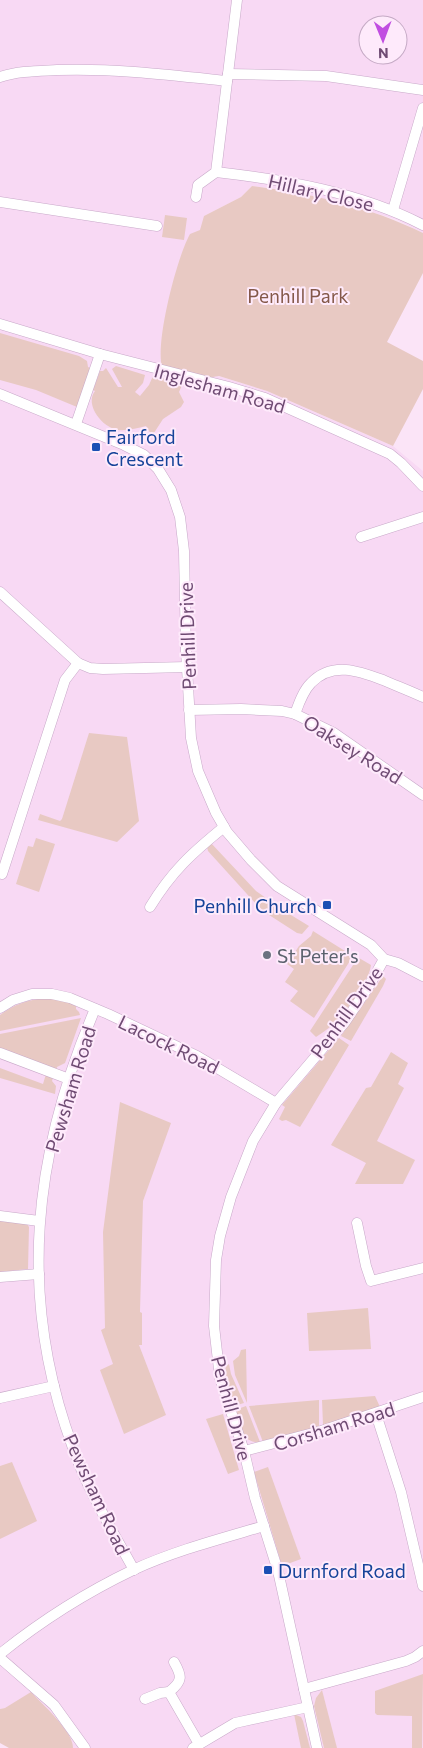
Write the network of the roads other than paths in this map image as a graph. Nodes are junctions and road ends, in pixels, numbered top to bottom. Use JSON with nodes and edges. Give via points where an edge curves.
{"nodes":[{"id":1,"x":237,"y":0,"type":"edge"},
{"id":2,"x":0,"y":77,"type":"edge"},
{"id":3,"x":228,"y":78,"type":"junction"},
{"id":4,"x":423,"y":90,"type":"edge"},
{"id":5,"x":423,"y":108,"type":"edge"},
{"id":6,"x":216,"y":172,"type":"junction"},
{"id":7,"x":196,"y":197,"type":"dead end"},
{"id":8,"x":0,"y":202,"type":"edge"},
{"id":9,"x":393,"y":210,"type":"junction"},
{"id":10,"x":423,"y":225,"type":"edge"},
{"id":11,"x":157,"y":226,"type":"dead end"},
{"id":12,"x":0,"y":324,"type":"edge"},
{"id":13,"x":100,"y":354,"type":"junction"},
{"id":14,"x":0,"y":394,"type":"edge"},
{"id":15,"x":76,"y":424,"type":"junction"},
{"id":16,"x":423,"y":486,"type":"edge"},
{"id":17,"x":423,"y":517,"type":"edge"},
{"id":18,"x":361,"y":537,"type":"dead end"},
{"id":19,"x":0,"y":592,"type":"edge"},
{"id":20,"x":78,"y":663,"type":"junction"},
{"id":21,"x":187,"y":667,"type":"junction"},
{"id":22,"x":423,"y":697,"type":"edge"},
{"id":23,"x":189,"y":710,"type":"junction"},
{"id":24,"x":295,"y":714,"type":"junction"},
{"id":25,"x":423,"y":795,"type":"edge"},
{"id":26,"x":224,"y":827,"type":"junction"},
{"id":27,"x":2,"y":874,"type":"dead end"},
{"id":28,"x":150,"y":907,"type":"dead end"},
{"id":29,"x":384,"y":959,"type":"junction"},
{"id":30,"x":423,"y":976,"type":"edge"},
{"id":31,"x":0,"y":1008,"type":"edge"},
{"id":32,"x":95,"y":1009,"type":"junction"},
{"id":33,"x":0,"y":1053,"type":"edge"},
{"id":34,"x":69,"y":1079,"type":"junction"},
{"id":35,"x":276,"y":1103,"type":"junction"},
{"id":36,"x":0,"y":1216,"type":"edge"},
{"id":37,"x":40,"y":1221,"type":"junction"},
{"id":38,"x":357,"y":1223,"type":"dead end"},
{"id":39,"x":423,"y":1268,"type":"edge"},
{"id":40,"x":39,"y":1274,"type":"junction"},
{"id":41,"x":0,"y":1277,"type":"edge"},
{"id":42,"x":54,"y":1386,"type":"junction"},
{"id":43,"x":0,"y":1398,"type":"edge"},
{"id":44,"x":423,"y":1398,"type":"edge"},
{"id":45,"x":376,"y":1414,"type":"junction"},
{"id":46,"x":244,"y":1451,"type":"junction"},
{"id":47,"x":264,"y":1526,"type":"junction"},
{"id":48,"x":134,"y":1570,"type":"junction"},
{"id":49,"x":423,"y":1586,"type":"edge"},
{"id":50,"x":423,"y":1651,"type":"edge"},
{"id":51,"x":0,"y":1656,"type":"edge"},
{"id":52,"x":174,"y":1662,"type":"dead end"},
{"id":53,"x":304,"y":1689,"type":"junction"},
{"id":54,"x":169,"y":1692,"type":"junction"},
{"id":55,"x":145,"y":1699,"type":"dead end"},
{"id":56,"x":308,"y":1707,"type":"junction"},
{"id":57,"x":196,"y":1746,"type":"edge"},
{"id":58,"x":85,"y":1748,"type":"edge"},
{"id":59,"x":317,"y":1748,"type":"edge"}],
"edges":[{"from":1,"to":3,"type":"street"},
{"from":2,"to":3,"type":"street","via":[[22,72],[81,69]]},
{"from":3,"to":4,"type":"street","via":[[298,74]]},
{"from":3,"to":6,"type":"street"},
{"from":5,"to":9,"type":"street"},
{"from":6,"to":7,"type":"street","via":[[198,185]]},
{"from":6,"to":9,"type":"street","name":"Hillary Close","via":[[301,184]]},
{"from":8,"to":11,"type":"street"},
{"from":9,"to":10,"type":"street","name":"Hillary Close"},
{"from":12,"to":13,"type":"street"},
{"from":13,"to":15,"type":"street"},
{"from":13,"to":16,"type":"street","name":"Inglesham Road","via":[[265,398],[390,454]]},
{"from":14,"to":15,"type":"street","name":"Penhill Drive"},
{"from":15,"to":21,"type":"street","name":"Penhill Drive","via":[[144,455],[172,490],[183,540]]},
{"from":17,"to":18,"type":"street"},
{"from":19,"to":20,"type":"street"},
{"from":20,"to":21,"type":"street","via":[[103,669]]},
{"from":20,"to":27,"type":"street","via":[[65,680]]},
{"from":21,"to":23,"type":"street","name":"Penhill Drive"},
{"from":22,"to":24,"type":"street","via":[[362,672],[339,669],[312,682]]},
{"from":23,"to":24,"type":"street","name":"Oaksey Road","via":[[258,710]]},
{"from":23,"to":26,"type":"street","name":"Penhill Drive","via":[[192,749],[198,771]]},
{"from":24,"to":25,"type":"street","name":"Oaksey Road","via":[[334,733]]},
{"from":26,"to":28,"type":"street","via":[[186,859]]},
{"from":26,"to":29,"type":"street","name":"Penhill Drive","via":[[250,860],[277,886],[371,945]]},
{"from":29,"to":30,"type":"street","name":"Penhill Drive"},
{"from":29,"to":35,"type":"street","name":"Penhill Drive","via":[[345,1022]]},
{"from":31,"to":32,"type":"street","name":"Lacock Road","via":[[25,996],[52,994]]},
{"from":32,"to":34,"type":"street","name":"Pewsham Road"},
{"from":32,"to":35,"type":"street","name":"Lacock Road","via":[[197,1056]]},
{"from":33,"to":34,"type":"street"},
{"from":34,"to":37,"type":"street","name":"Pewsham Road","via":[[49,1149]]},
{"from":35,"to":46,"type":"street","name":"Penhill Drive","via":[[253,1141],[239,1176],[224,1218],[216,1260],[217,1364]]},
{"from":36,"to":37,"type":"street"},
{"from":37,"to":40,"type":"street","name":"Pewsham Road"},
{"from":38,"to":39,"type":"street","via":[[371,1281]]},
{"from":40,"to":41,"type":"street"},
{"from":40,"to":42,"type":"street","name":"Pewsham Road","via":[[44,1346]]},
{"from":42,"to":43,"type":"street"},
{"from":42,"to":48,"type":"street","name":"Pewsham Road","via":[[82,1471]]},
{"from":44,"to":45,"type":"street","name":"Corsham Road"},
{"from":45,"to":46,"type":"street","name":"Corsham Road"},
{"from":45,"to":49,"type":"street","via":[[401,1492]]},
{"from":46,"to":47,"type":"street","name":"Penhill Drive"},
{"from":47,"to":48,"type":"street"},
{"from":47,"to":53,"type":"street","name":"Penhill Drive","via":[[280,1578]]},
{"from":48,"to":51,"type":"street","via":[[74,1601]]},
{"from":50,"to":53,"type":"street","via":[[406,1661]]},
{"from":51,"to":58,"type":"street","via":[[54,1705]]},
{"from":52,"to":54,"type":"street","via":[[180,1678]]},
{"from":53,"to":56,"type":"street","name":"Penhill Drive"},
{"from":54,"to":55,"type":"street"},
{"from":54,"to":57,"type":"street"},
{"from":56,"to":57,"type":"street","via":[[235,1723]]},
{"from":56,"to":59,"type":"street","name":"Penhill Drive"}]}
